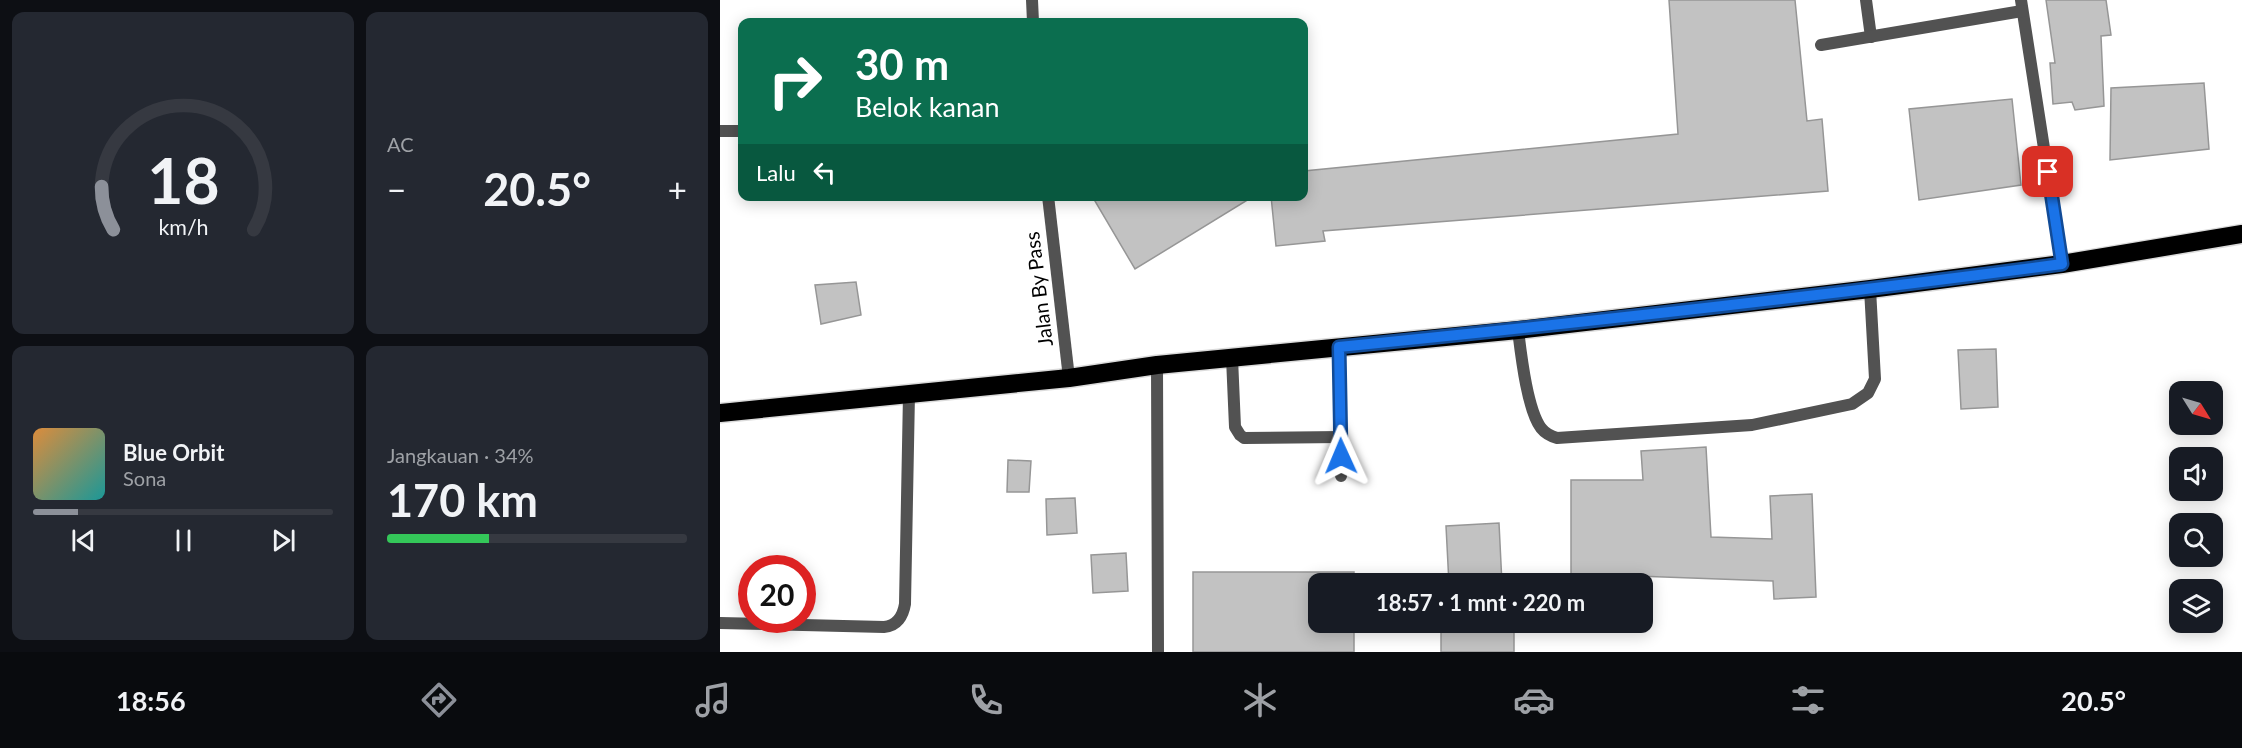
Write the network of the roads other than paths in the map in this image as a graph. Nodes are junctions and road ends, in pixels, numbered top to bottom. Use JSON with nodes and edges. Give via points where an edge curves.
{"nodes":[{"id":1,"x":1032,"y":0,"type":"edge"},
{"id":2,"x":1866,"y":0,"type":"edge"},
{"id":3,"x":2022,"y":5,"type":"edge"},
{"id":4,"x":1033,"y":18,"type":"edge"},
{"id":5,"x":1871,"y":37,"type":"junction"},
{"id":6,"x":1821,"y":45,"type":"dead end"},
{"id":7,"x":720,"y":131,"type":"edge"},
{"id":8,"x":738,"y":131,"type":"edge"},
{"id":9,"x":1049,"y":201,"type":"edge"},
{"id":10,"x":2242,"y":234,"type":"edge"},
{"id":11,"x":2062,"y":264,"type":"junction"},
{"id":12,"x":1870,"y":290,"type":"junction"},
{"id":13,"x":1518,"y":330,"type":"junction"},
{"id":14,"x":1339,"y":347,"type":"junction"},
{"id":15,"x":1232,"y":358,"type":"junction"},
{"id":16,"x":1157,"y":365,"type":"junction"},
{"id":17,"x":1069,"y":378,"type":"junction"},
{"id":18,"x":909,"y":394,"type":"junction"},
{"id":19,"x":720,"y":413,"type":"edge"},
{"id":20,"x":1341,"y":437,"type":"junction"},
{"id":21,"x":1341,"y":476,"type":"dead end"},
{"id":22,"x":720,"y":623,"type":"edge"},
{"id":23,"x":1158,"y":652,"type":"edge"}],
"edges":[{"from":1,"to":4,"type":"street"},
{"from":2,"to":5,"type":"street"},
{"from":3,"to":5,"type":"street"},
{"from":3,"to":11,"type":"street"},
{"from":5,"to":6,"type":"street"},
{"from":7,"to":8,"type":"street"},
{"from":9,"to":17,"type":"street","name":"Jalan By Pass"},
{"from":10,"to":11,"type":"highway"},
{"from":11,"to":12,"type":"highway"},
{"from":12,"to":13,"type":"highway"},
{"from":12,"to":13,"type":"street","via":[[1875,380],[1868,393],[1852,404],[1752,425],[1557,438],[1549,435],[1534,411]]},
{"from":13,"to":14,"type":"highway"},
{"from":14,"to":15,"type":"highway"},
{"from":14,"to":20,"type":"street"},
{"from":15,"to":16,"type":"highway"},
{"from":15,"to":20,"type":"street","via":[[1234,427],[1244,438]]},
{"from":16,"to":17,"type":"highway"},
{"from":16,"to":23,"type":"street"},
{"from":17,"to":18,"type":"highway"},
{"from":18,"to":19,"type":"highway"},
{"from":18,"to":22,"type":"street","via":[[905,604],[895,624],[884,627]]},
{"from":20,"to":21,"type":"street"}]}
